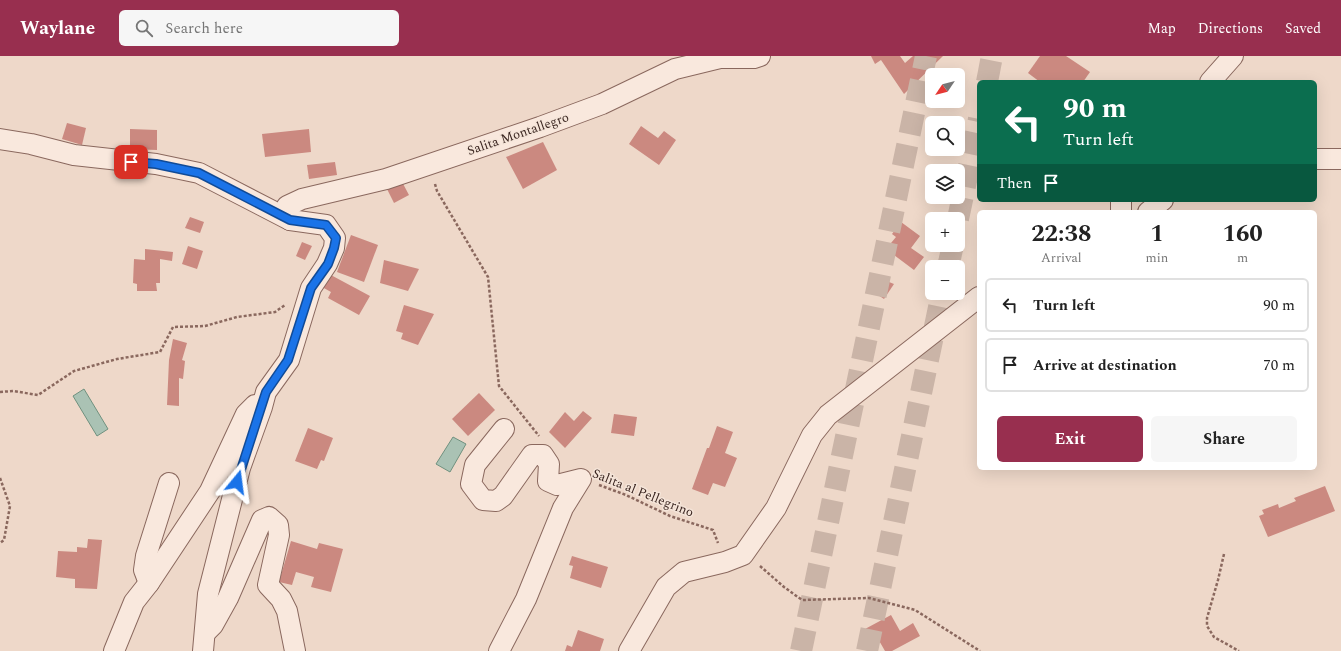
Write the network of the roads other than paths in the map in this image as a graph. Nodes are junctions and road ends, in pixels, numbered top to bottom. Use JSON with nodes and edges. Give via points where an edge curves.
{"nodes":[{"id":1,"x":760,"y":56,"type":"edge"},
{"id":2,"x":1233,"y":56,"type":"edge"},
{"id":3,"x":1212,"y":80,"type":"edge"},
{"id":4,"x":0,"y":139,"type":"edge"},
{"id":5,"x":1317,"y":159,"type":"edge"},
{"id":6,"x":1341,"y":159,"type":"edge"},
{"id":7,"x":1160,"y":202,"type":"edge"},
{"id":8,"x":1150,"y":210,"type":"edge"},
{"id":9,"x":290,"y":220,"type":"junction"},
{"id":10,"x":977,"y":299,"type":"edge"},
{"id":11,"x":262,"y":407,"type":"junction"},
{"id":12,"x":504,"y":429,"type":"dead end"},
{"id":13,"x":169,"y":484,"type":"dead end"},
{"id":14,"x":149,"y":583,"type":"junction"},
{"id":15,"x":204,"y":642,"type":"edge"},
{"id":16,"x":114,"y":651,"type":"edge"},
{"id":17,"x":295,"y":651,"type":"edge"},
{"id":18,"x":499,"y":651,"type":"edge"},
{"id":19,"x":629,"y":651,"type":"edge"}],
"edges":[{"from":1,"to":9,"type":"street","name":"Salita Montallegro","via":[[720,58],[675,69],[602,104],[540,127],[386,179],[302,199],[287,206]]},
{"from":2,"to":3,"type":"street"},
{"from":4,"to":9,"type":"street","via":[[74,155],[156,164],[199,173]]},
{"from":5,"to":6,"type":"street"},
{"from":7,"to":8,"type":"street"},
{"from":9,"to":11,"type":"street","via":[[326,225],[336,238],[328,264],[311,288],[288,360],[266,392]]},
{"from":10,"to":19,"type":"street","via":[[828,415],[812,435],[776,508],[743,555],[684,572],[666,587]]},
{"from":11,"to":14,"type":"street","via":[[254,404],[246,414],[210,491]]},
{"from":11,"to":15,"type":"street","via":[[240,468],[208,594]]},
{"from":12,"to":18,"type":"street","via":[[475,465],[471,484],[483,500],[496,501],[503,496],[532,456],[543,455],[549,464],[548,481],[557,485],[581,479],[563,508],[526,599]]},
{"from":13,"to":14,"type":"street","via":[[146,556],[144,570]]},
{"from":14,"to":16,"type":"street","via":[[134,602]]},
{"from":15,"to":17,"type":"street","via":[[228,598],[262,520],[269,517],[278,525],[279,535],[268,586],[281,599],[287,611]]}]}
